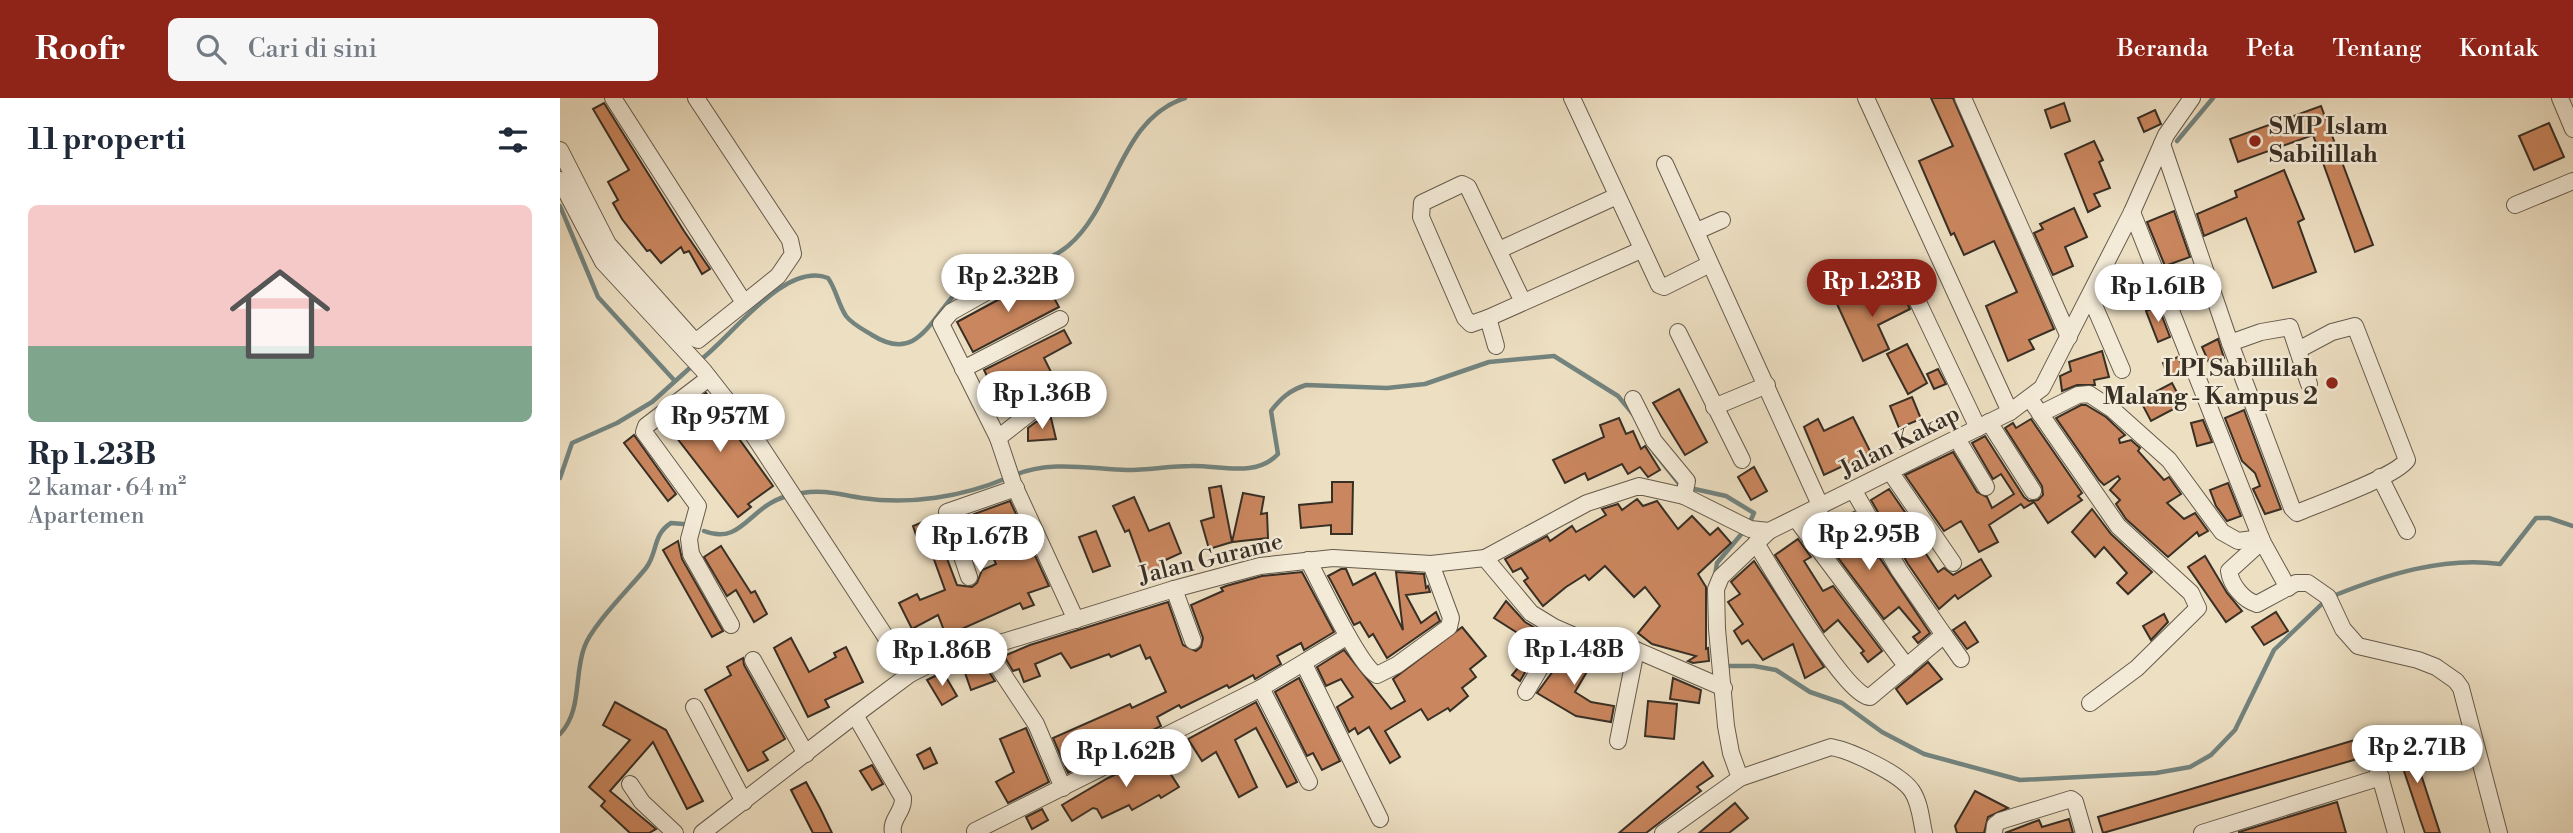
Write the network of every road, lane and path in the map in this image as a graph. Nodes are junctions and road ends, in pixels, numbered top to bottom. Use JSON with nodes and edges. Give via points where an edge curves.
{"nodes":[{"id":1,"x":613,"y":98,"type":"edge"},
{"id":2,"x":696,"y":98,"type":"edge"},
{"id":3,"x":1572,"y":98,"type":"edge"},
{"id":4,"x":1866,"y":98,"type":"edge"},
{"id":5,"x":1964,"y":98,"type":"edge"},
{"id":6,"x":2560,"y":98,"type":"edge"},
{"id":7,"x":2185,"y":102,"type":"edge"},
{"id":8,"x":2573,"y":129,"type":"edge"},
{"id":9,"x":2162,"y":144,"type":"junction"},
{"id":10,"x":560,"y":149,"type":"edge"},
{"id":11,"x":1665,"y":164,"type":"dead end"},
{"id":12,"x":560,"y":180,"type":"edge"},
{"id":13,"x":2573,"y":181,"type":"edge"},
{"id":14,"x":1617,"y":196,"type":"junction"},
{"id":15,"x":2515,"y":205,"type":"dead end"},
{"id":16,"x":2132,"y":212,"type":"junction"},
{"id":17,"x":1723,"y":220,"type":"dead end"},
{"id":18,"x":1696,"y":231,"type":"junction"},
{"id":19,"x":1499,"y":250,"type":"junction"},
{"id":20,"x":1641,"y":250,"type":"junction"},
{"id":21,"x":1710,"y":264,"type":"junction"},
{"id":22,"x":1022,"y":272,"type":"dead end"},
{"id":23,"x":1908,"y":281,"type":"dead end"},
{"id":24,"x":2090,"y":296,"type":"junction"},
{"id":25,"x":743,"y":301,"type":"junction"},
{"id":26,"x":1523,"y":302,"type":"junction"},
{"id":27,"x":1488,"y":318,"type":"junction"},
{"id":28,"x":1060,"y":319,"type":"dead end"},
{"id":29,"x":1678,"y":332,"type":"dead end"},
{"id":30,"x":2069,"y":337,"type":"junction"},
{"id":31,"x":2230,"y":343,"type":"junction"},
{"id":32,"x":686,"y":345,"type":"junction"},
{"id":33,"x":1496,"y":346,"type":"dead end"},
{"id":34,"x":2300,"y":349,"type":"junction"},
{"id":35,"x":963,"y":369,"type":"junction"},
{"id":36,"x":2122,"y":370,"type":"dead end"},
{"id":37,"x":706,"y":374,"type":"junction"},
{"id":38,"x":2309,"y":384,"type":"dead end"},
{"id":39,"x":1767,"y":385,"type":"junction"},
{"id":40,"x":1633,"y":399,"type":"dead end"},
{"id":41,"x":2030,"y":399,"type":"junction"},
{"id":42,"x":1039,"y":407,"type":"dead end"},
{"id":43,"x":1714,"y":407,"type":"junction"},
{"id":44,"x":2010,"y":412,"type":"junction"},
{"id":45,"x":2040,"y":414,"type":"junction"},
{"id":46,"x":1983,"y":425,"type":"junction"},
{"id":47,"x":998,"y":438,"type":"junction"},
{"id":48,"x":1957,"y":439,"type":"junction"},
{"id":49,"x":1742,"y":460,"type":"dead end"},
{"id":50,"x":1891,"y":473,"type":"junction"},
{"id":51,"x":2380,"y":477,"type":"junction"},
{"id":52,"x":1013,"y":480,"type":"junction"},
{"id":53,"x":1986,"y":487,"type":"dead end"},
{"id":54,"x":1685,"y":489,"type":"junction"},
{"id":55,"x":1854,"y":491,"type":"junction"},
{"id":56,"x":2033,"y":491,"type":"dead end"},
{"id":57,"x":1821,"y":507,"type":"junction"},
{"id":58,"x":1796,"y":519,"type":"junction"},
{"id":59,"x":2407,"y":531,"type":"dead end"},
{"id":60,"x":1747,"y":532,"type":"junction"},
{"id":61,"x":2262,"y":540,"type":"junction"},
{"id":62,"x":1485,"y":558,"type":"junction"},
{"id":63,"x":1308,"y":560,"type":"junction"},
{"id":64,"x":1953,"y":563,"type":"dead end"},
{"id":65,"x":1431,"y":564,"type":"junction"},
{"id":66,"x":969,"y":577,"type":"dead end"},
{"id":67,"x":2288,"y":588,"type":"junction"},
{"id":68,"x":1174,"y":589,"type":"junction"},
{"id":69,"x":1076,"y":620,"type":"junction"},
{"id":70,"x":731,"y":625,"type":"dead end"},
{"id":71,"x":1562,"y":631,"type":"junction"},
{"id":72,"x":1944,"y":635,"type":"junction"},
{"id":73,"x":1349,"y":636,"type":"junction"},
{"id":74,"x":1193,"y":641,"type":"dead end"},
{"id":75,"x":987,"y":650,"type":"junction"},
{"id":76,"x":1636,"y":650,"type":"junction"},
{"id":77,"x":1961,"y":659,"type":"dead end"},
{"id":78,"x":753,"y":660,"type":"dead end"},
{"id":79,"x":1304,"y":664,"type":"junction"},
{"id":80,"x":1907,"y":667,"type":"junction"},
{"id":81,"x":1722,"y":673,"type":"junction"},
{"id":82,"x":910,"y":674,"type":"junction"},
{"id":83,"x":1261,"y":688,"type":"junction"},
{"id":84,"x":1526,"y":692,"type":"dead end"},
{"id":85,"x":2090,"y":703,"type":"dead end"},
{"id":86,"x":694,"y":706,"type":"dead end"},
{"id":87,"x":855,"y":715,"type":"junction"},
{"id":88,"x":1618,"y":741,"type":"dead end"},
{"id":89,"x":2370,"y":741,"type":"dead end"},
{"id":90,"x":806,"y":754,"type":"junction"},
{"id":91,"x":2381,"y":777,"type":"junction"},
{"id":92,"x":1740,"y":779,"type":"junction"},
{"id":93,"x":1309,"y":782,"type":"dead end"},
{"id":94,"x":630,"y":784,"type":"dead end"},
{"id":95,"x":1063,"y":788,"type":"junction"},
{"id":96,"x":744,"y":802,"type":"junction"},
{"id":97,"x":1380,"y":819,"type":"dead end"},
{"id":98,"x":975,"y":831,"type":"dead end"},
{"id":99,"x":675,"y":833,"type":"edge"},
{"id":100,"x":702,"y":833,"type":"edge"},
{"id":101,"x":893,"y":833,"type":"edge"},
{"id":102,"x":1663,"y":833,"type":"edge"},
{"id":103,"x":1924,"y":833,"type":"edge"},
{"id":104,"x":1994,"y":833,"type":"edge"},
{"id":105,"x":2084,"y":833,"type":"edge"},
{"id":106,"x":2202,"y":833,"type":"edge"},
{"id":107,"x":2396,"y":833,"type":"edge"},
{"id":108,"x":2500,"y":833,"type":"edge"}],
"edges":[{"from":1,"to":25,"type":"street"},
{"from":2,"to":25,"type":"street","via":[[793,246],[791,260],[778,276]]},
{"from":3,"to":14,"type":"street"},
{"from":4,"to":44,"type":"street"},
{"from":5,"to":30,"type":"street"},
{"from":6,"to":8,"type":"street"},
{"from":7,"to":9,"type":"street","name":"Jalan Kakap"},
{"from":9,"to":16,"type":"street","name":"Jalan Kakap"},
{"from":9,"to":31,"type":"street"},
{"from":10,"to":32,"type":"street","via":[[608,244]]},
{"from":11,"to":18,"type":"street"},
{"from":12,"to":32,"type":"street","via":[[609,270]]},
{"from":13,"to":15,"type":"street"},
{"from":14,"to":19,"type":"street"},
{"from":14,"to":20,"type":"street"},
{"from":16,"to":24,"type":"street","name":"Jalan Kakap"},
{"from":16,"to":61,"type":"street"},
{"from":17,"to":18,"type":"street"},
{"from":18,"to":21,"type":"street"},
{"from":19,"to":26,"type":"street"},
{"from":19,"to":27,"type":"street","via":[[1465,184],[1421,205],[1421,217],[1465,320],[1475,324]]},
{"from":20,"to":21,"type":"street","via":[[1661,286]]},
{"from":20,"to":26,"type":"street"},
{"from":21,"to":39,"type":"street"},
{"from":22,"to":35,"type":"street","via":[[942,321]]},
{"from":23,"to":46,"type":"street"},
{"from":24,"to":30,"type":"street","name":"Jalan Kakap"},
{"from":24,"to":36,"type":"street"},
{"from":25,"to":32,"type":"street","via":[[701,339]]},
{"from":26,"to":27,"type":"street"},
{"from":27,"to":33,"type":"street"},
{"from":28,"to":35,"type":"street"},
{"from":29,"to":43,"type":"street"},
{"from":30,"to":41,"type":"street","name":"Jalan Kakap","via":[[2042,388]]},
{"from":31,"to":34,"type":"street","via":[[2288,327]]},
{"from":31,"to":51,"type":"street","via":[[2294,512]]},
{"from":32,"to":37,"type":"street"},
{"from":34,"to":38,"type":"street"},
{"from":34,"to":51,"type":"street","via":[[2345,328],[2358,329],[2407,460]]},
{"from":35,"to":47,"type":"street"},
{"from":37,"to":70,"type":"street","via":[[644,432],[698,506],[689,540],[691,554]]},
{"from":37,"to":82,"type":"street","via":[[800,502]]},
{"from":39,"to":43,"type":"street"},
{"from":39,"to":57,"type":"street"},
{"from":40,"to":54,"type":"street"},
{"from":41,"to":44,"type":"street","name":"Jalan Kakap"},
{"from":41,"to":45,"type":"street"},
{"from":42,"to":47,"type":"street"},
{"from":43,"to":49,"type":"street"},
{"from":44,"to":46,"type":"street","name":"Jalan Kakap"},
{"from":45,"to":61,"type":"street","via":[[2078,395],[2090,394],[2169,460],[2222,532],[2238,541]]},
{"from":45,"to":85,"type":"street","via":[[2118,526],[2191,593],[2198,608],[2137,668]]},
{"from":46,"to":48,"type":"street","name":"Jalan Kakap"},
{"from":46,"to":56,"type":"street"},
{"from":47,"to":52,"type":"street"},
{"from":48,"to":50,"type":"street","name":"Jalan Kakap"},
{"from":48,"to":53,"type":"street"},
{"from":50,"to":55,"type":"street","name":"Jalan Kakap"},
{"from":50,"to":64,"type":"street"},
{"from":51,"to":59,"type":"street"},
{"from":52,"to":66,"type":"street","via":[[947,512]]},
{"from":52,"to":69,"type":"street"},
{"from":54,"to":60,"type":"street","name":"Jalan Gurame"},
{"from":54,"to":62,"type":"street","name":"Jalan Gurame","via":[[1624,488]]},
{"from":55,"to":57,"type":"street","name":"Jalan Kakap"},
{"from":55,"to":72,"type":"street","via":[[1899,570]]},
{"from":57,"to":58,"type":"street","name":"Jalan Kakap"},
{"from":58,"to":60,"type":"street","name":"Jalan Kakap","via":[[1769,531]]},
{"from":58,"to":80,"type":"street"},
{"from":60,"to":80,"type":"street","via":[[1822,649],[1865,698]]},
{"from":60,"to":81,"type":"street","name":"Jalan Kakap","via":[[1716,589]]},
{"from":61,"to":67,"type":"street"},
{"from":61,"to":67,"type":"street","via":[[2230,566],[2232,582],[2255,604]]},
{"from":62,"to":65,"type":"street","name":"Jalan Gurame"},
{"from":62,"to":71,"type":"street","via":[[1531,613]]},
{"from":63,"to":65,"type":"street","name":"Jalan Gurame"},
{"from":63,"to":68,"type":"street","name":"Jalan Gurame","via":[[1260,566]]},
{"from":63,"to":73,"type":"street"},
{"from":65,"to":73,"type":"street","via":[[1451,618],[1447,630],[1380,674],[1371,671]]},
{"from":67,"to":108,"type":"street","via":[[2308,583],[2328,597],[2358,646],[2418,660],[2459,684]]},
{"from":68,"to":69,"type":"street","name":"Jalan Gurame"},
{"from":68,"to":74,"type":"street"},
{"from":69,"to":75,"type":"street","name":"Jalan Gurame"},
{"from":71,"to":76,"type":"street","via":[[1598,644]]},
{"from":71,"to":84,"type":"street"},
{"from":72,"to":77,"type":"street"},
{"from":72,"to":80,"type":"street"},
{"from":73,"to":79,"type":"street"},
{"from":75,"to":82,"type":"street","name":"Jalan Gurame"},
{"from":75,"to":95,"type":"street","via":[[1036,724]]},
{"from":76,"to":81,"type":"street"},
{"from":76,"to":88,"type":"street"},
{"from":78,"to":90,"type":"street"},
{"from":79,"to":83,"type":"street"},
{"from":79,"to":97,"type":"street"},
{"from":81,"to":92,"type":"street","name":"Jalan Kakap","via":[[1728,741]]},
{"from":82,"to":87,"type":"street","name":"Jalan Gurame"},
{"from":83,"to":93,"type":"street"},
{"from":83,"to":95,"type":"street"},
{"from":86,"to":96,"type":"street"},
{"from":87,"to":90,"type":"street","name":"Jalan Gurame"},
{"from":87,"to":101,"type":"street","via":[[903,798]]},
{"from":89,"to":91,"type":"street"},
{"from":90,"to":96,"type":"street","name":"Jalan Gurame"},
{"from":91,"to":106,"type":"street"},
{"from":91,"to":107,"type":"street"},
{"from":92,"to":102,"type":"street"},
{"from":92,"to":103,"type":"street","via":[[1835,748],[1906,784],[1917,803]]},
{"from":94,"to":99,"type":"street"},
{"from":95,"to":98,"type":"street"},
{"from":96,"to":100,"type":"street","name":"Jalan Gurame"},
{"from":104,"to":105,"type":"street","via":[[2000,821],[2071,799]]}]}
